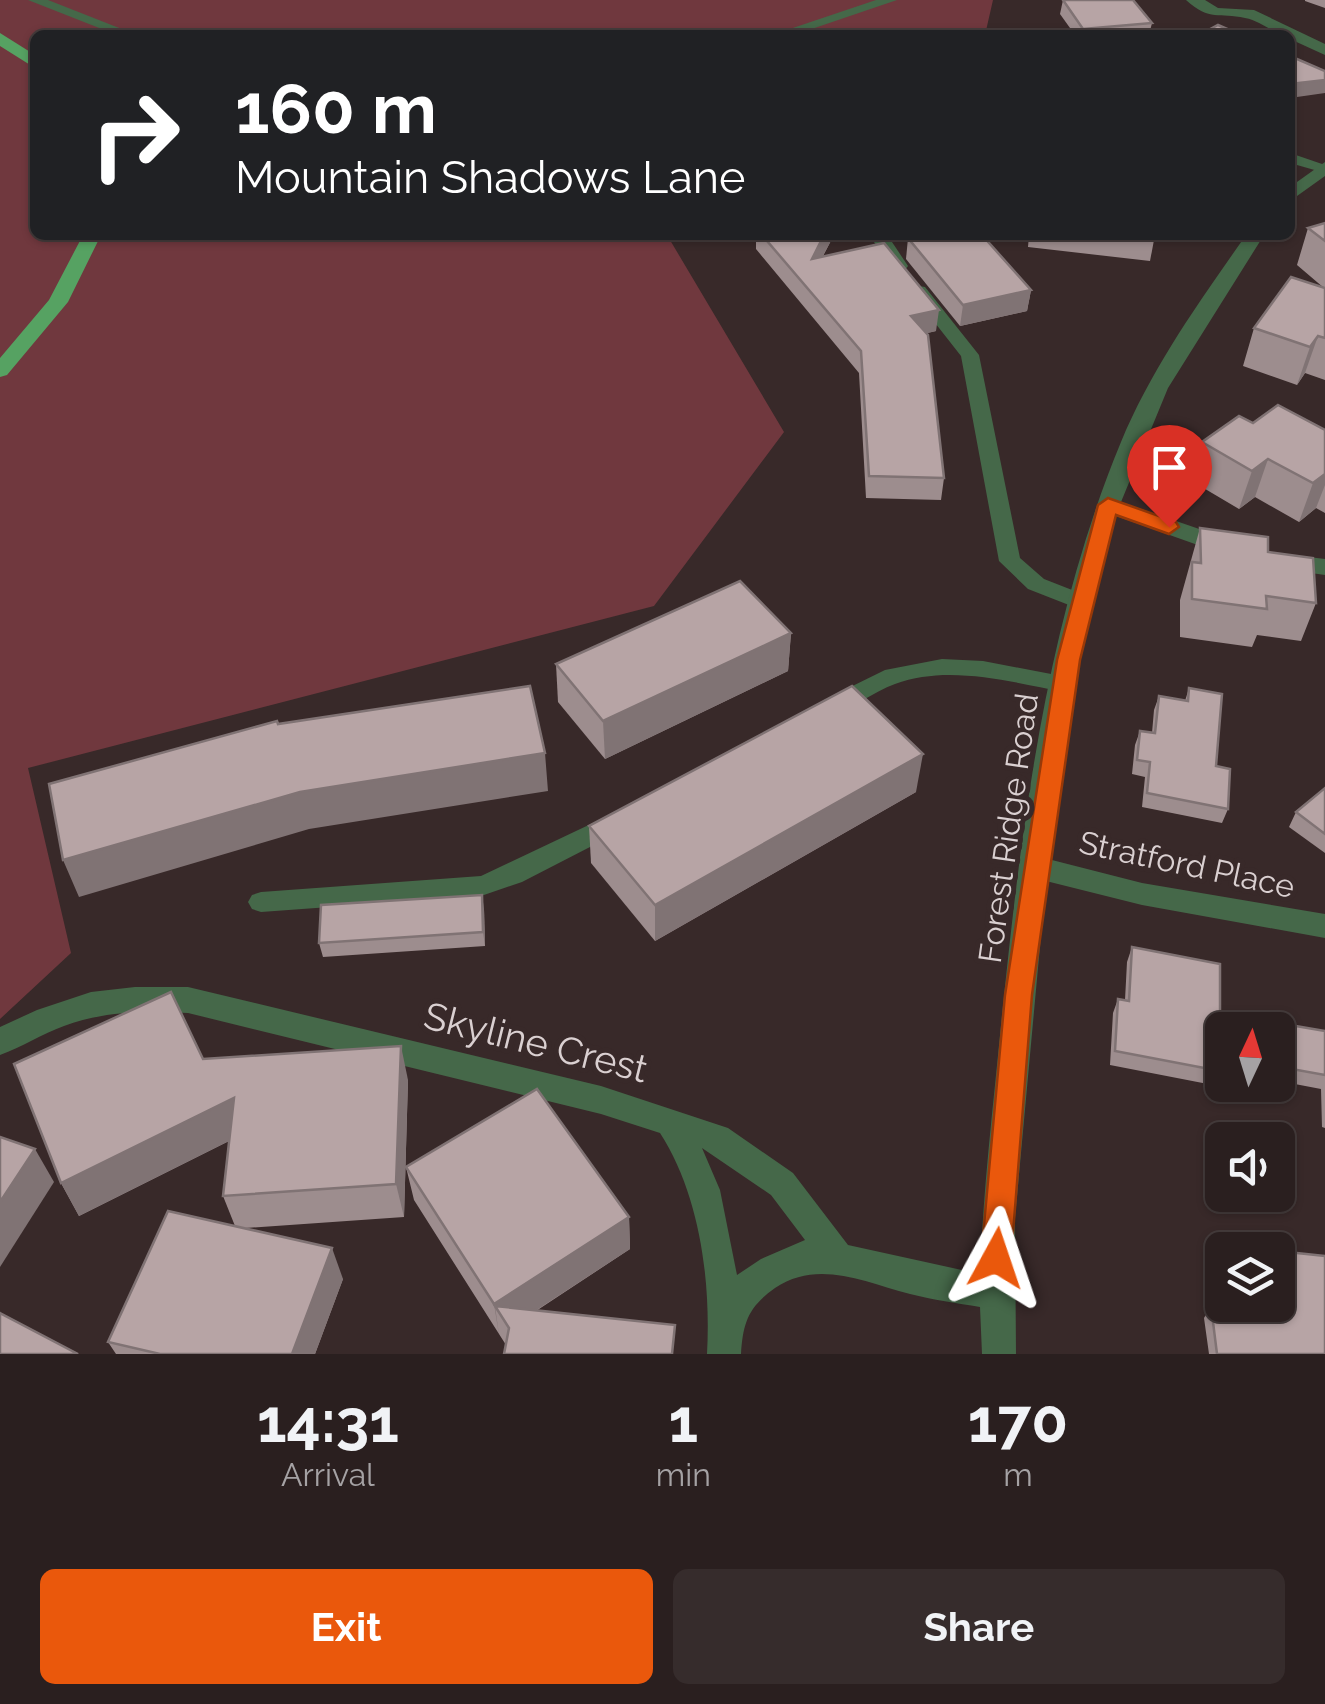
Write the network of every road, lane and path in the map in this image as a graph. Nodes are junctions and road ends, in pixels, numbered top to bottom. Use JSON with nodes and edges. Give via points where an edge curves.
{"nodes":[{"id":1,"x":34,"y":0,"type":"edge"},
{"id":2,"x":890,"y":0,"type":"edge"},
{"id":3,"x":1194,"y":0,"type":"edge"},
{"id":4,"x":1251,"y":6,"type":"edge"},
{"id":5,"x":116,"y":30,"type":"edge"},
{"id":6,"x":795,"y":30,"type":"edge"},
{"id":7,"x":1291,"y":30,"type":"edge"},
{"id":8,"x":1295,"y":32,"type":"edge"},
{"id":9,"x":0,"y":38,"type":"edge"},
{"id":10,"x":1325,"y":50,"type":"edge"},
{"id":11,"x":30,"y":59,"type":"edge"},
{"id":12,"x":1295,"y":159,"type":"edge"},
{"id":13,"x":1324,"y":168,"type":"edge"},
{"id":14,"x":1295,"y":192,"type":"edge"},
{"id":15,"x":89,"y":240,"type":"edge"},
{"id":16,"x":884,"y":240,"type":"edge"},
{"id":17,"x":1252,"y":240,"type":"edge"},
{"id":18,"x":0,"y":371,"type":"edge"},
{"id":19,"x":1108,"y":505,"type":"junction"},
{"id":20,"x":1325,"y":567,"type":"edge"},
{"id":21,"x":1082,"y":602,"type":"junction"},
{"id":22,"x":1064,"y":684,"type":"junction"},
{"id":23,"x":809,"y":719,"type":"edge"},
{"id":24,"x":636,"y":811,"type":"edge"},
{"id":25,"x":1036,"y":867,"type":"junction"},
{"id":26,"x":261,"y":902,"type":"dead end"},
{"id":27,"x":1325,"y":926,"type":"edge"},
{"id":28,"x":0,"y":1042,"type":"edge"},
{"id":29,"x":667,"y":1119,"type":"junction"},
{"id":30,"x":838,"y":1258,"type":"junction"},
{"id":31,"x":993,"y":1293,"type":"junction"},
{"id":32,"x":726,"y":1319,"type":"junction"},
{"id":33,"x":724,"y":1354,"type":"edge"},
{"id":34,"x":999,"y":1354,"type":"edge"}],
"edges":[{"from":1,"to":5,"type":"lane"},
{"from":2,"to":6,"type":"lane"},
{"from":3,"to":4,"type":"street","via":[[1215,13]]},
{"from":4,"to":7,"type":"street"},
{"from":8,"to":10,"type":"street"},
{"from":9,"to":11,"type":"main road"},
{"from":12,"to":13,"type":"lane"},
{"from":13,"to":14,"type":"street"},
{"from":15,"to":18,"type":"main road","via":[[58,302]]},
{"from":16,"to":21,"type":"lane","via":[[886,252],[970,355],[1010,561],[1036,584]]},
{"from":17,"to":19,"type":"street","name":"Forest Ridge Road","via":[[1175,353]]},
{"from":19,"to":20,"type":"street","via":[[1250,554]]},
{"from":19,"to":21,"type":"street","name":"Forest Ridge Road"},
{"from":21,"to":22,"type":"street","name":"Forest Ridge Road"},
{"from":22,"to":23,"type":"lane","via":[[929,668],[878,682]]},
{"from":22,"to":25,"type":"street","name":"Forest Ridge Road"},
{"from":24,"to":26,"type":"lane","via":[[481,886]]},
{"from":25,"to":27,"type":"street","name":"Stratford Place","via":[[1142,894]]},
{"from":25,"to":31,"type":"street","name":"Forest Ridge Road","via":[[1018,995]]},
{"from":28,"to":29,"type":"street","name":"Skyline Crest","via":[[78,1007],[127,997],[188,1000]]},
{"from":29,"to":30,"type":"street","name":"Skyline Crest","via":[[755,1162],[782,1184]]},
{"from":29,"to":32,"type":"street","via":[[700,1174]]},
{"from":30,"to":31,"type":"street"},
{"from":30,"to":32,"type":"street","via":[[804,1256],[773,1270],[746,1288]]},
{"from":31,"to":34,"type":"street","name":"Forest Ridge Road"},
{"from":32,"to":33,"type":"street"}]}
